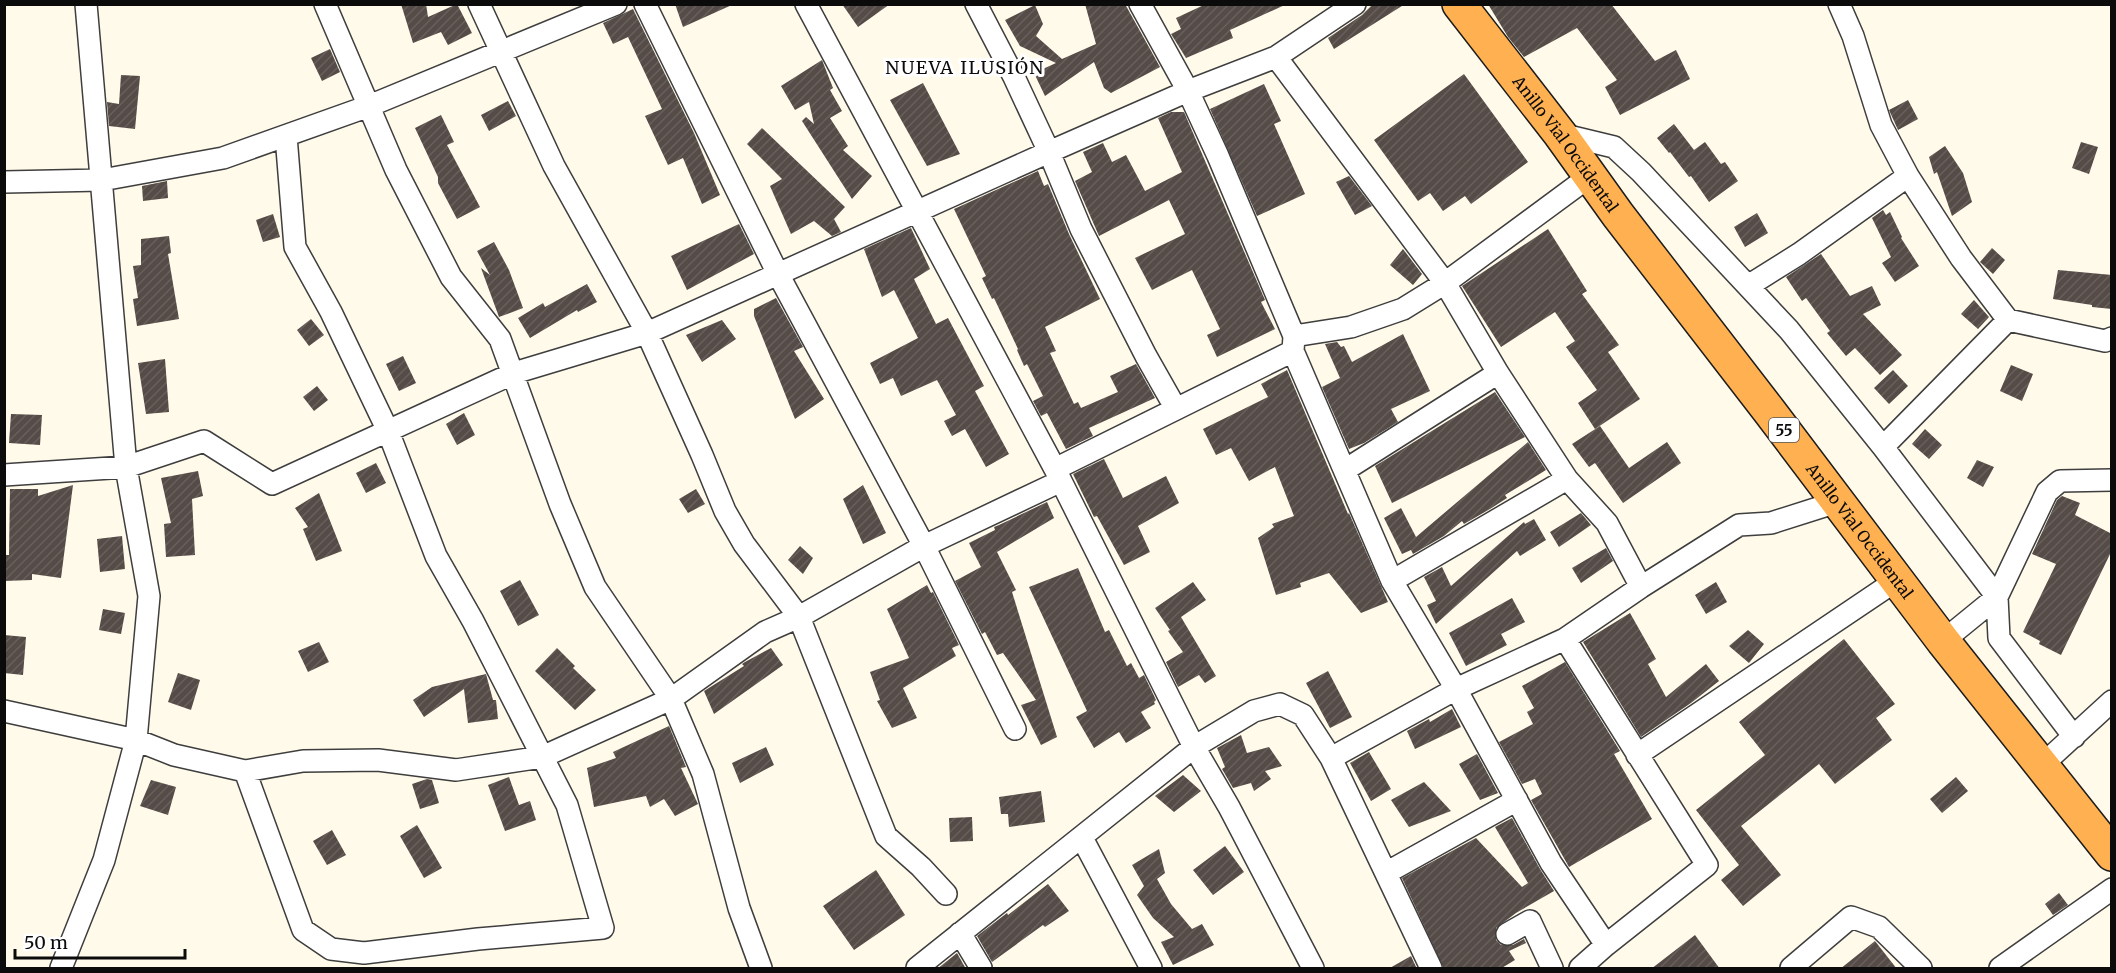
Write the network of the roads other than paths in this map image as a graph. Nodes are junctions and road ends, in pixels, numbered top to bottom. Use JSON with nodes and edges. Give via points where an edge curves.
{"nodes":[{"id":1,"x":86,"y":4,"type":"edge"},
{"id":2,"x":325,"y":4,"type":"edge"},
{"id":3,"x":479,"y":4,"type":"edge"},
{"id":4,"x":616,"y":4,"type":"edge"},
{"id":5,"x":645,"y":4,"type":"edge"},
{"id":6,"x":806,"y":4,"type":"edge"},
{"id":7,"x":976,"y":4,"type":"edge"},
{"id":8,"x":1140,"y":4,"type":"edge"},
{"id":9,"x":1355,"y":4,"type":"edge"},
{"id":10,"x":1459,"y":4,"type":"edge"},
{"id":11,"x":1839,"y":4,"type":"edge"},
{"id":12,"x":502,"y":52,"type":"junction"},
{"id":13,"x":1276,"y":57,"type":"junction"},
{"id":14,"x":1188,"y":91,"type":"junction"},
{"id":15,"x":369,"y":106,"type":"junction"},
{"id":16,"x":1560,"y":134,"type":"junction"},
{"id":17,"x":286,"y":136,"type":"junction"},
{"id":18,"x":1049,"y":152,"type":"junction"},
{"id":19,"x":1590,"y":176,"type":"junction"},
{"id":20,"x":1908,"y":177,"type":"junction"},
{"id":21,"x":102,"y":180,"type":"junction"},
{"id":22,"x":4,"y":182,"type":"edge"},
{"id":23,"x":915,"y":212,"type":"junction"},
{"id":24,"x":778,"y":274,"type":"junction"},
{"id":25,"x":1445,"y":283,"type":"junction"},
{"id":26,"x":1748,"y":286,"type":"junction"},
{"id":27,"x":2008,"y":320,"type":"junction"},
{"id":28,"x":647,"y":333,"type":"junction"},
{"id":29,"x":2112,"y":338,"type":"edge"},
{"id":30,"x":1294,"y":343,"type":"junction"},
{"id":31,"x":514,"y":373,"type":"junction"},
{"id":32,"x":1498,"y":374,"type":"junction"},
{"id":33,"x":1176,"y":409,"type":"junction"},
{"id":34,"x":388,"y":431,"type":"junction"},
{"id":35,"x":1883,"y":447,"type":"junction"},
{"id":36,"x":126,"y":467,"type":"junction"},
{"id":37,"x":1345,"y":470,"type":"junction"},
{"id":38,"x":4,"y":475,"type":"edge"},
{"id":39,"x":1058,"y":475,"type":"junction"},
{"id":40,"x":1567,"y":479,"type":"junction"},
{"id":41,"x":2112,"y":480,"type":"edge"},
{"id":42,"x":1837,"y":502,"type":"junction"},
{"id":43,"x":924,"y":546,"type":"junction"},
{"id":44,"x":1897,"y":580,"type":"junction"},
{"id":45,"x":1392,"y":581,"type":"junction"},
{"id":46,"x":1641,"y":587,"type":"junction"},
{"id":47,"x":1997,"y":597,"type":"junction"},
{"id":48,"x":799,"y":617,"type":"junction"},
{"id":49,"x":1565,"y":639,"type":"junction"},
{"id":50,"x":1943,"y":641,"type":"junction"},
{"id":51,"x":1456,"y":689,"type":"junction"},
{"id":52,"x":671,"y":699,"type":"junction"},
{"id":53,"x":2112,"y":701,"type":"edge"},
{"id":54,"x":4,"y":711,"type":"edge"},
{"id":55,"x":1015,"y":729,"type":"dead end"},
{"id":56,"x":2074,"y":737,"type":"junction"},
{"id":57,"x":136,"y":740,"type":"junction"},
{"id":58,"x":1194,"y":747,"type":"junction"},
{"id":59,"x":1637,"y":755,"type":"junction"},
{"id":60,"x":542,"y":757,"type":"junction"},
{"id":61,"x":1331,"y":758,"type":"junction"},
{"id":62,"x":2042,"y":765,"type":"junction"},
{"id":63,"x":244,"y":771,"type":"junction"},
{"id":64,"x":1516,"y":800,"type":"junction"},
{"id":65,"x":1082,"y":838,"type":"junction"},
{"id":66,"x":2112,"y":854,"type":"edge"},
{"id":67,"x":1386,"y":873,"type":"junction"},
{"id":68,"x":2112,"y":889,"type":"edge"},
{"id":69,"x":946,"y":894,"type":"dead end"},
{"id":70,"x":960,"y":933,"type":"junction"},
{"id":71,"x":1507,"y":934,"type":"dead end"},
{"id":72,"x":1606,"y":945,"type":"junction"},
{"id":73,"x":61,"y":969,"type":"edge"},
{"id":74,"x":761,"y":969,"type":"edge"},
{"id":75,"x":916,"y":969,"type":"edge"},
{"id":76,"x":981,"y":969,"type":"edge"},
{"id":77,"x":1151,"y":969,"type":"edge"},
{"id":78,"x":1313,"y":969,"type":"edge"},
{"id":79,"x":1431,"y":969,"type":"edge"},
{"id":80,"x":1552,"y":969,"type":"edge"},
{"id":81,"x":1580,"y":969,"type":"edge"},
{"id":82,"x":1791,"y":969,"type":"edge"},
{"id":83,"x":1921,"y":969,"type":"edge"},
{"id":84,"x":2000,"y":969,"type":"edge"}],
"edges":[{"from":1,"to":21,"type":"street"},
{"from":2,"to":15,"type":"street"},
{"from":3,"to":12,"type":"street"},
{"from":4,"to":12,"type":"street"},
{"from":5,"to":24,"type":"street"},
{"from":6,"to":23,"type":"street"},
{"from":7,"to":18,"type":"street"},
{"from":8,"to":14,"type":"street"},
{"from":9,"to":13,"type":"street"},
{"from":10,"to":16,"type":"highway","name":"Anillo Vial Occidental","number":"55"},
{"from":11,"to":20,"type":"street","via":[[1881,125]]},
{"from":12,"to":15,"type":"street"},
{"from":12,"to":28,"type":"street","via":[[554,166]]},
{"from":13,"to":14,"type":"street"},
{"from":13,"to":25,"type":"street"},
{"from":14,"to":18,"type":"street"},
{"from":14,"to":30,"type":"street"},
{"from":15,"to":17,"type":"street"},
{"from":15,"to":31,"type":"street","via":[[396,170],[451,277],[500,339]]},
{"from":16,"to":19,"type":"highway","name":"Anillo Vial Occidental","number":"55"},
{"from":16,"to":26,"type":"street","via":[[1614,147]]},
{"from":17,"to":21,"type":"street","via":[[223,158]]},
{"from":17,"to":34,"type":"street","via":[[295,247]]},
{"from":18,"to":23,"type":"street"},
{"from":18,"to":33,"type":"street","via":[[1081,229]]},
{"from":19,"to":25,"type":"street"},
{"from":19,"to":42,"type":"highway","name":"Anillo Vial Occidental","number":"55"},
{"from":20,"to":26,"type":"street"},
{"from":20,"to":27,"type":"street"},
{"from":21,"to":22,"type":"street"},
{"from":21,"to":36,"type":"street"},
{"from":23,"to":24,"type":"street"},
{"from":23,"to":39,"type":"street"},
{"from":24,"to":28,"type":"street"},
{"from":24,"to":43,"type":"street"},
{"from":25,"to":30,"type":"street","via":[[1403,309]]},
{"from":25,"to":32,"type":"street"},
{"from":26,"to":35,"type":"street"},
{"from":27,"to":29,"type":"street","via":[[2105,341]]},
{"from":27,"to":35,"type":"street"},
{"from":28,"to":31,"type":"street"},
{"from":28,"to":48,"type":"street","via":[[724,511]]},
{"from":30,"to":33,"type":"street"},
{"from":30,"to":37,"type":"street"},
{"from":31,"to":34,"type":"street"},
{"from":31,"to":52,"type":"street","via":[[560,504],[595,587]]},
{"from":32,"to":37,"type":"street"},
{"from":32,"to":40,"type":"street"},
{"from":33,"to":39,"type":"street"},
{"from":34,"to":36,"type":"street","via":[[272,484],[204,441]]},
{"from":34,"to":60,"type":"street","via":[[436,556],[474,621]]},
{"from":35,"to":47,"type":"street"},
{"from":36,"to":38,"type":"street"},
{"from":36,"to":57,"type":"street","via":[[149,596]]},
{"from":37,"to":45,"type":"street"},
{"from":39,"to":43,"type":"street"},
{"from":39,"to":58,"type":"street"},
{"from":40,"to":45,"type":"street"},
{"from":40,"to":46,"type":"street","via":[[1607,523]]},
{"from":41,"to":47,"type":"street","via":[[2060,481],[2047,492]]},
{"from":42,"to":44,"type":"highway","name":"Anillo Vial Occidental","number":"55"},
{"from":42,"to":46,"type":"street","via":[[1771,523],[1739,525]]},
{"from":43,"to":48,"type":"street"},
{"from":43,"to":55,"type":"street"},
{"from":44,"to":50,"type":"highway","name":"Anillo Vial Occidental","number":"55"},
{"from":44,"to":59,"type":"street"},
{"from":45,"to":51,"type":"street"},
{"from":46,"to":49,"type":"street"},
{"from":47,"to":50,"type":"street"},
{"from":47,"to":56,"type":"street","via":[[1999,638]]},
{"from":48,"to":52,"type":"street","via":[[765,632]]},
{"from":48,"to":69,"type":"street","via":[[886,836]]},
{"from":49,"to":51,"type":"street"},
{"from":49,"to":59,"type":"street"},
{"from":50,"to":62,"type":"highway","name":"Anillo Vial Occidental","number":"55"},
{"from":51,"to":61,"type":"street"},
{"from":51,"to":64,"type":"street"},
{"from":52,"to":60,"type":"street"},
{"from":52,"to":74,"type":"street","via":[[703,774]]},
{"from":53,"to":56,"type":"street"},
{"from":54,"to":57,"type":"street"},
{"from":56,"to":62,"type":"street"},
{"from":57,"to":63,"type":"street","via":[[174,755]]},
{"from":57,"to":73,"type":"street","via":[[104,860]]},
{"from":58,"to":61,"type":"street","via":[[1254,711],[1280,704],[1303,715]]},
{"from":58,"to":65,"type":"street"},
{"from":58,"to":78,"type":"street"},
{"from":59,"to":72,"type":"street","via":[[1707,865]]},
{"from":60,"to":63,"type":"street","via":[[456,770],[367,760],[303,761]]},
{"from":60,"to":63,"type":"street","via":[[567,805],[603,928],[364,953],[331,949],[303,930]]},
{"from":61,"to":67,"type":"street"},
{"from":62,"to":66,"type":"highway","name":"Anillo Vial Occidental","number":"55"},
{"from":64,"to":67,"type":"street"},
{"from":64,"to":72,"type":"street","via":[[1551,863]]},
{"from":65,"to":70,"type":"street"},
{"from":65,"to":77,"type":"street"},
{"from":67,"to":79,"type":"street"},
{"from":68,"to":84,"type":"street"},
{"from":70,"to":75,"type":"street"},
{"from":70,"to":76,"type":"street"},
{"from":71,"to":80,"type":"street","via":[[1530,921]]},
{"from":72,"to":81,"type":"street"},
{"from":82,"to":83,"type":"street","via":[[1851,917],[1879,927]]}]}
